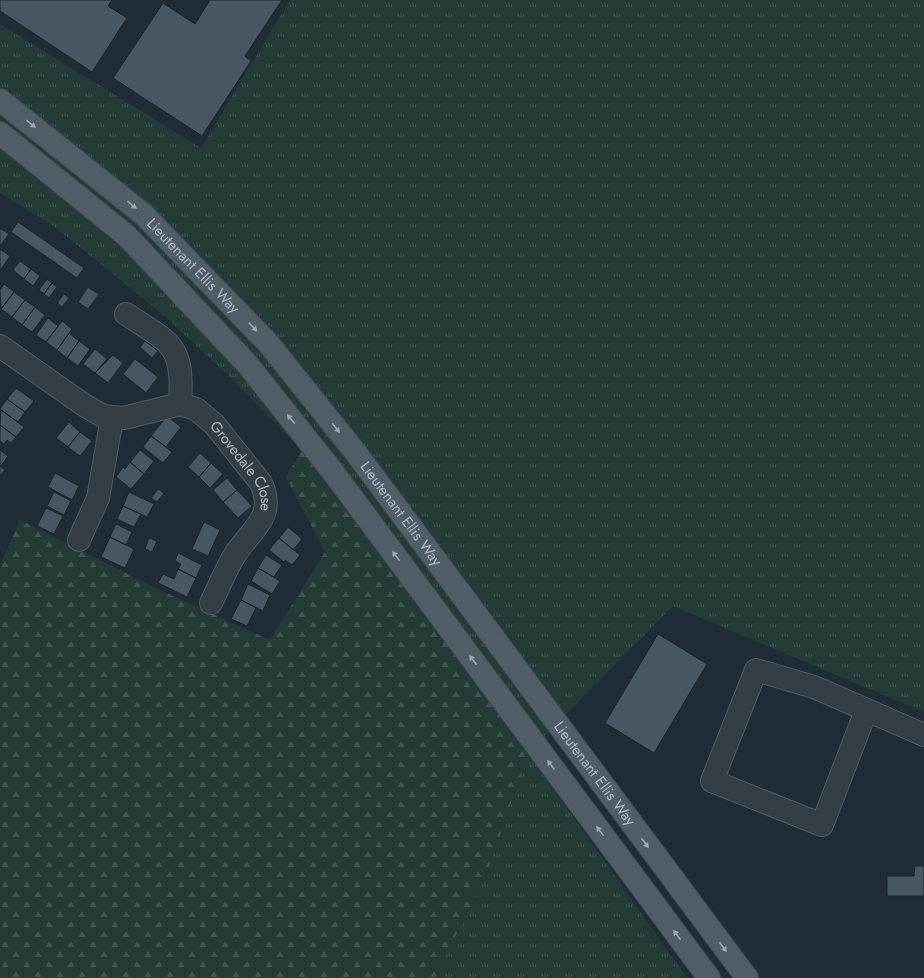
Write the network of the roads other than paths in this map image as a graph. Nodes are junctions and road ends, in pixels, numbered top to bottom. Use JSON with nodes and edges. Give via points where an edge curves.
{"nodes":[{"id":1,"x":0,"y":100,"type":"edge"},
{"id":2,"x":0,"y":133,"type":"edge"},
{"id":3,"x":126,"y":314,"type":"dead end"},
{"id":4,"x":2,"y":352,"type":"edge"},
{"id":5,"x":180,"y":404,"type":"junction"},
{"id":6,"x":112,"y":418,"type":"junction"},
{"id":7,"x":79,"y":540,"type":"dead end"},
{"id":8,"x":211,"y":603,"type":"dead end"},
{"id":9,"x":866,"y":711,"type":"junction"},
{"id":10,"x":924,"y":735,"type":"edge"},
{"id":11,"x":709,"y":978,"type":"edge"},
{"id":12,"x":747,"y":978,"type":"edge"}],
"edges":[{"from":1,"to":12,"type":"main road","name":"Lieutenant Ellis Way","one_way":true,"via":[[144,214],[268,343],[356,453]]},
{"from":11,"to":2,"type":"main road","name":"Lieutenant Ellis Way","one_way":true,"via":[[338,478],[248,365],[127,236]]},
{"from":3,"to":5,"type":"street","via":[[160,336],[175,351],[181,376]]},
{"from":4,"to":6,"type":"street","via":[[84,405]]},
{"from":5,"to":6,"type":"street","via":[[136,416]]},
{"from":5,"to":8,"type":"street","name":"Grovedale Close","via":[[196,410],[214,424],[261,483],[266,493],[267,503],[262,519],[236,554]]},
{"from":6,"to":7,"type":"street","via":[[98,498]]},
{"from":9,"to":9,"type":"street","via":[[814,687],[756,670],[712,781],[822,825]]},
{"from":9,"to":10,"type":"street"}]}
